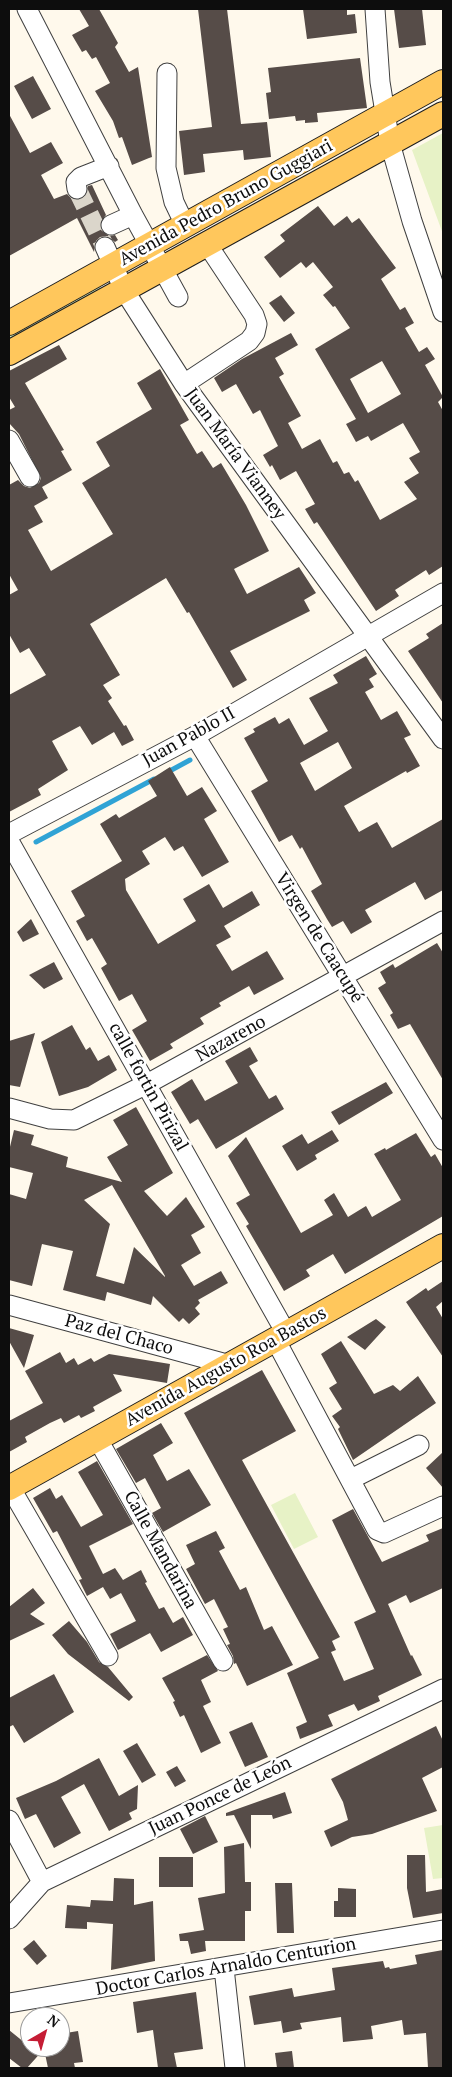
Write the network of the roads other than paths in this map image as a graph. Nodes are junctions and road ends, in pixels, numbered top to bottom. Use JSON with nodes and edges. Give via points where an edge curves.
{"nodes":[{"id":1,"x":27,"y":9,"type":"edge"},
{"id":2,"x":375,"y":9,"type":"edge"},
{"id":3,"x":168,"y":73,"type":"dead end"},
{"id":4,"x":443,"y":82,"type":"edge"},
{"id":5,"x":443,"y":114,"type":"edge"},
{"id":6,"x":388,"y":129,"type":"junction"},
{"id":7,"x":109,"y":166,"type":"junction"},
{"id":8,"x":77,"y":189,"type":"dead end"},
{"id":9,"x":133,"y":215,"type":"junction"},
{"id":10,"x":111,"y":225,"type":"dead end"},
{"id":11,"x":186,"y":225,"type":"junction"},
{"id":12,"x":207,"y":244,"type":"junction"},
{"id":13,"x":150,"y":245,"type":"junction"},
{"id":14,"x":108,"y":256,"type":"junction"},
{"id":15,"x":162,"y":269,"type":"junction"},
{"id":16,"x":124,"y":290,"type":"junction"},
{"id":17,"x":178,"y":297,"type":"dead end"},
{"id":18,"x":443,"y":312,"type":"edge"},
{"id":19,"x":9,"y":323,"type":"edge"},
{"id":20,"x":9,"y":353,"type":"edge"},
{"id":21,"x":184,"y":384,"type":"junction"},
{"id":22,"x":9,"y":440,"type":"edge"},
{"id":23,"x":30,"y":477,"type":"dead end"},
{"id":24,"x":443,"y":593,"type":"edge"},
{"id":25,"x":366,"y":636,"type":"junction"},
{"id":26,"x":194,"y":736,"type":"junction"},
{"id":27,"x":443,"y":739,"type":"edge"},
{"id":28,"x":9,"y":834,"type":"edge"},
{"id":29,"x":9,"y":841,"type":"edge"},
{"id":30,"x":443,"y":921,"type":"edge"},
{"id":31,"x":343,"y":977,"type":"junction"},
{"id":32,"x":147,"y":1084,"type":"junction"},
{"id":33,"x":9,"y":1108,"type":"edge"},
{"id":34,"x":443,"y":1140,"type":"edge"},
{"id":35,"x":443,"y":1246,"type":"edge"},
{"id":36,"x":9,"y":1305,"type":"edge"},
{"id":37,"x":281,"y":1336,"type":"junction"},
{"id":38,"x":230,"y":1365,"type":"junction"},
{"id":39,"x":97,"y":1438,"type":"junction"},
{"id":40,"x":419,"y":1445,"type":"dead end"},
{"id":41,"x":351,"y":1479,"type":"junction"},
{"id":42,"x":10,"y":1487,"type":"edge"},
{"id":43,"x":443,"y":1506,"type":"edge"},
{"id":44,"x":108,"y":1656,"type":"dead end"},
{"id":45,"x":222,"y":1661,"type":"dead end"},
{"id":46,"x":443,"y":1689,"type":"edge"},
{"id":47,"x":9,"y":1820,"type":"edge"},
{"id":48,"x":42,"y":1882,"type":"junction"},
{"id":49,"x":9,"y":1919,"type":"edge"},
{"id":50,"x":443,"y":1930,"type":"edge"},
{"id":51,"x":224,"y":1968,"type":"junction"},
{"id":52,"x":9,"y":2003,"type":"edge"},
{"id":53,"x":235,"y":2068,"type":"edge"}],
"edges":[{"from":1,"to":7,"type":"street"},
{"from":2,"to":6,"type":"street"},
{"from":3,"to":11,"type":"street","via":[[166,168],[174,202]]},
{"from":4,"to":6,"type":"main road","name":"Avenida Pedro Bruno Guggiari"},
{"from":5,"to":6,"type":"main road","name":"Avenida Pedro Bruno Guggiari"},
{"from":6,"to":11,"type":"main road","name":"Avenida Pedro Bruno Guggiari"},
{"from":6,"to":12,"type":"main road","name":"Avenida Pedro Bruno Guggiari"},
{"from":6,"to":18,"type":"street","via":[[412,221]]},
{"from":7,"to":8,"type":"street","via":[[81,177],[76,182]]},
{"from":7,"to":9,"type":"street"},
{"from":9,"to":10,"type":"street"},
{"from":9,"to":13,"type":"street"},
{"from":11,"to":13,"type":"main road","name":"Avenida Pedro Bruno Guggiari"},
{"from":12,"to":15,"type":"main road","name":"Avenida Pedro Bruno Guggiari"},
{"from":12,"to":21,"type":"street","via":[[257,324],[249,341]]},
{"from":13,"to":14,"type":"main road","name":"Avenida Pedro Bruno Guggiari"},
{"from":13,"to":15,"type":"street"},
{"from":14,"to":16,"type":"street","name":"Juan María Vianney"},
{"from":14,"to":19,"type":"main road","name":"Avenida Pedro Bruno Guggiari"},
{"from":15,"to":16,"type":"main road","name":"Avenida Pedro Bruno Guggiari"},
{"from":15,"to":17,"type":"street"},
{"from":16,"to":20,"type":"main road","name":"Avenida Pedro Bruno Guggiari"},
{"from":16,"to":21,"type":"street","name":"Juan María Vianney"},
{"from":21,"to":25,"type":"street","name":"Juan María Vianney"},
{"from":22,"to":23,"type":"street"},
{"from":24,"to":25,"type":"street","name":"Juan Pablo II"},
{"from":25,"to":26,"type":"street","name":"Juan Pablo II"},
{"from":25,"to":27,"type":"street","name":"Juan María Vianney"},
{"from":26,"to":28,"type":"street","name":"Juan Pablo II"},
{"from":26,"to":31,"type":"street","name":"Virgen de Caacupé"},
{"from":29,"to":32,"type":"street","name":"calle fortin Pirizal"},
{"from":30,"to":31,"type":"street","name":"Nazareno"},
{"from":31,"to":32,"type":"street","name":"Nazareno"},
{"from":31,"to":34,"type":"street","name":"Virgen de Caacupé"},
{"from":32,"to":33,"type":"street","name":"Nazareno","via":[[74,1120],[50,1119]]},
{"from":32,"to":37,"type":"street","name":"calle fortin Pirizal"},
{"from":35,"to":37,"type":"main road","name":"Avenida Augusto Roa Bastos"},
{"from":36,"to":38,"type":"street","name":"Paz del Chaco"},
{"from":37,"to":38,"type":"main road","name":"Avenida Augusto Roa Bastos"},
{"from":37,"to":41,"type":"street","name":"calle fortin Pirizal"},
{"from":38,"to":39,"type":"main road","name":"Avenida Augusto Roa Bastos"},
{"from":39,"to":42,"type":"main road","name":"Avenida Augusto Roa Bastos"},
{"from":39,"to":45,"type":"street","name":"Calle Mandarina"},
{"from":40,"to":41,"type":"street"},
{"from":41,"to":43,"type":"street","name":"calle fortin Pirizal","via":[[377,1530],[384,1534]]},
{"from":42,"to":44,"type":"street"},
{"from":46,"to":48,"type":"street","name":"Juan Ponce de León"},
{"from":47,"to":48,"type":"street"},
{"from":48,"to":49,"type":"street","name":"Juan Ponce de León"},
{"from":50,"to":51,"type":"street","name":"Doctor Carlos Arnaldo Centurion"},
{"from":51,"to":52,"type":"street","name":"Doctor Carlos Arnaldo Centurion"},
{"from":51,"to":53,"type":"street"}]}
